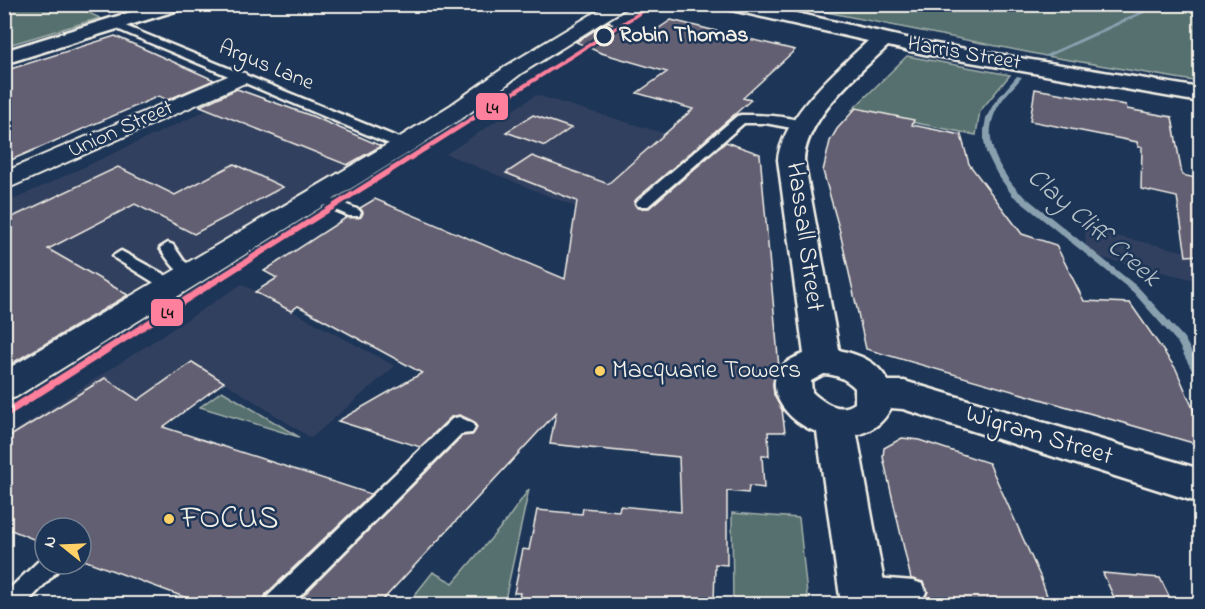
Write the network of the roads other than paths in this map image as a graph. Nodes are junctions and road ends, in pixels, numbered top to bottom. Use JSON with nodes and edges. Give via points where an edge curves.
{"nodes":[{"id":1,"x":178,"y":4,"type":"edge"},
{"id":2,"x":623,"y":4,"type":"edge"},
{"id":3,"x":730,"y":4,"type":"edge"},
{"id":4,"x":113,"y":24,"type":"junction"},
{"id":5,"x":883,"y":39,"type":"junction"},
{"id":6,"x":4,"y":57,"type":"edge"},
{"id":7,"x":237,"y":78,"type":"junction"},
{"id":8,"x":1200,"y":95,"type":"edge"},
{"id":9,"x":802,"y":126,"type":"junction"},
{"id":10,"x":404,"y":145,"type":"junction"},
{"id":11,"x":4,"y":182,"type":"edge"},
{"id":12,"x":318,"y":197,"type":"junction"},
{"id":13,"x":643,"y":203,"type":"dead end"},
{"id":14,"x":354,"y":213,"type":"dead end"},
{"id":15,"x":168,"y":248,"type":"dead end"},
{"id":16,"x":121,"y":256,"type":"dead end"},
{"id":17,"x":183,"y":280,"type":"junction"},
{"id":18,"x":823,"y":361,"type":"junction"},
{"id":19,"x":4,"y":388,"type":"edge"},
{"id":20,"x":876,"y":394,"type":"junction"},
{"id":21,"x":835,"y":422,"type":"junction"},
{"id":22,"x":465,"y":428,"type":"dead end"},
{"id":23,"x":1200,"y":486,"type":"edge"},
{"id":24,"x":38,"y":576,"type":"edge"},
{"id":25,"x":914,"y":592,"type":"dead end"},
{"id":26,"x":863,"y":596,"type":"edge"},
{"id":27,"x":11,"y":604,"type":"edge"},
{"id":28,"x":276,"y":604,"type":"edge"}],
"edges":[{"from":1,"to":4,"type":"street"},
{"from":2,"to":10,"type":"street","via":[[515,69]]},
{"from":3,"to":5,"type":"street","name":"Harris Street"},
{"from":4,"to":6,"type":"street"},
{"from":4,"to":7,"type":"lane","name":"Argus Lane"},
{"from":5,"to":8,"type":"street","name":"Harris Street"},
{"from":5,"to":9,"type":"street","name":"Hassall Street"},
{"from":7,"to":10,"type":"lane","name":"Argus Lane"},
{"from":7,"to":11,"type":"street","name":"Union Street"},
{"from":9,"to":13,"type":"lane","via":[[741,119]]},
{"from":9,"to":18,"type":"street","name":"Hassall Street","via":[[795,139],[791,163]]},
{"from":10,"to":12,"type":"street"},
{"from":12,"to":14,"type":"lane"},
{"from":12,"to":17,"type":"street"},
{"from":15,"to":17,"type":"lane"},
{"from":16,"to":17,"type":"lane"},
{"from":17,"to":19,"type":"street"},
{"from":18,"to":20,"type":"street","via":[[837,362],[863,374]]},
{"from":18,"to":21,"type":"street","via":[[800,369],[791,386],[793,395],[809,412]]},
{"from":20,"to":21,"type":"street","via":[[876,405],[870,414],[849,423]]},
{"from":20,"to":23,"type":"street","name":"Wigram Street","via":[[904,395]]},
{"from":21,"to":26,"type":"street"},
{"from":22,"to":28,"type":"lane","via":[[459,424]]},
{"from":24,"to":27,"type":"lane"},
{"from":25,"to":26,"type":"lane"}]}
